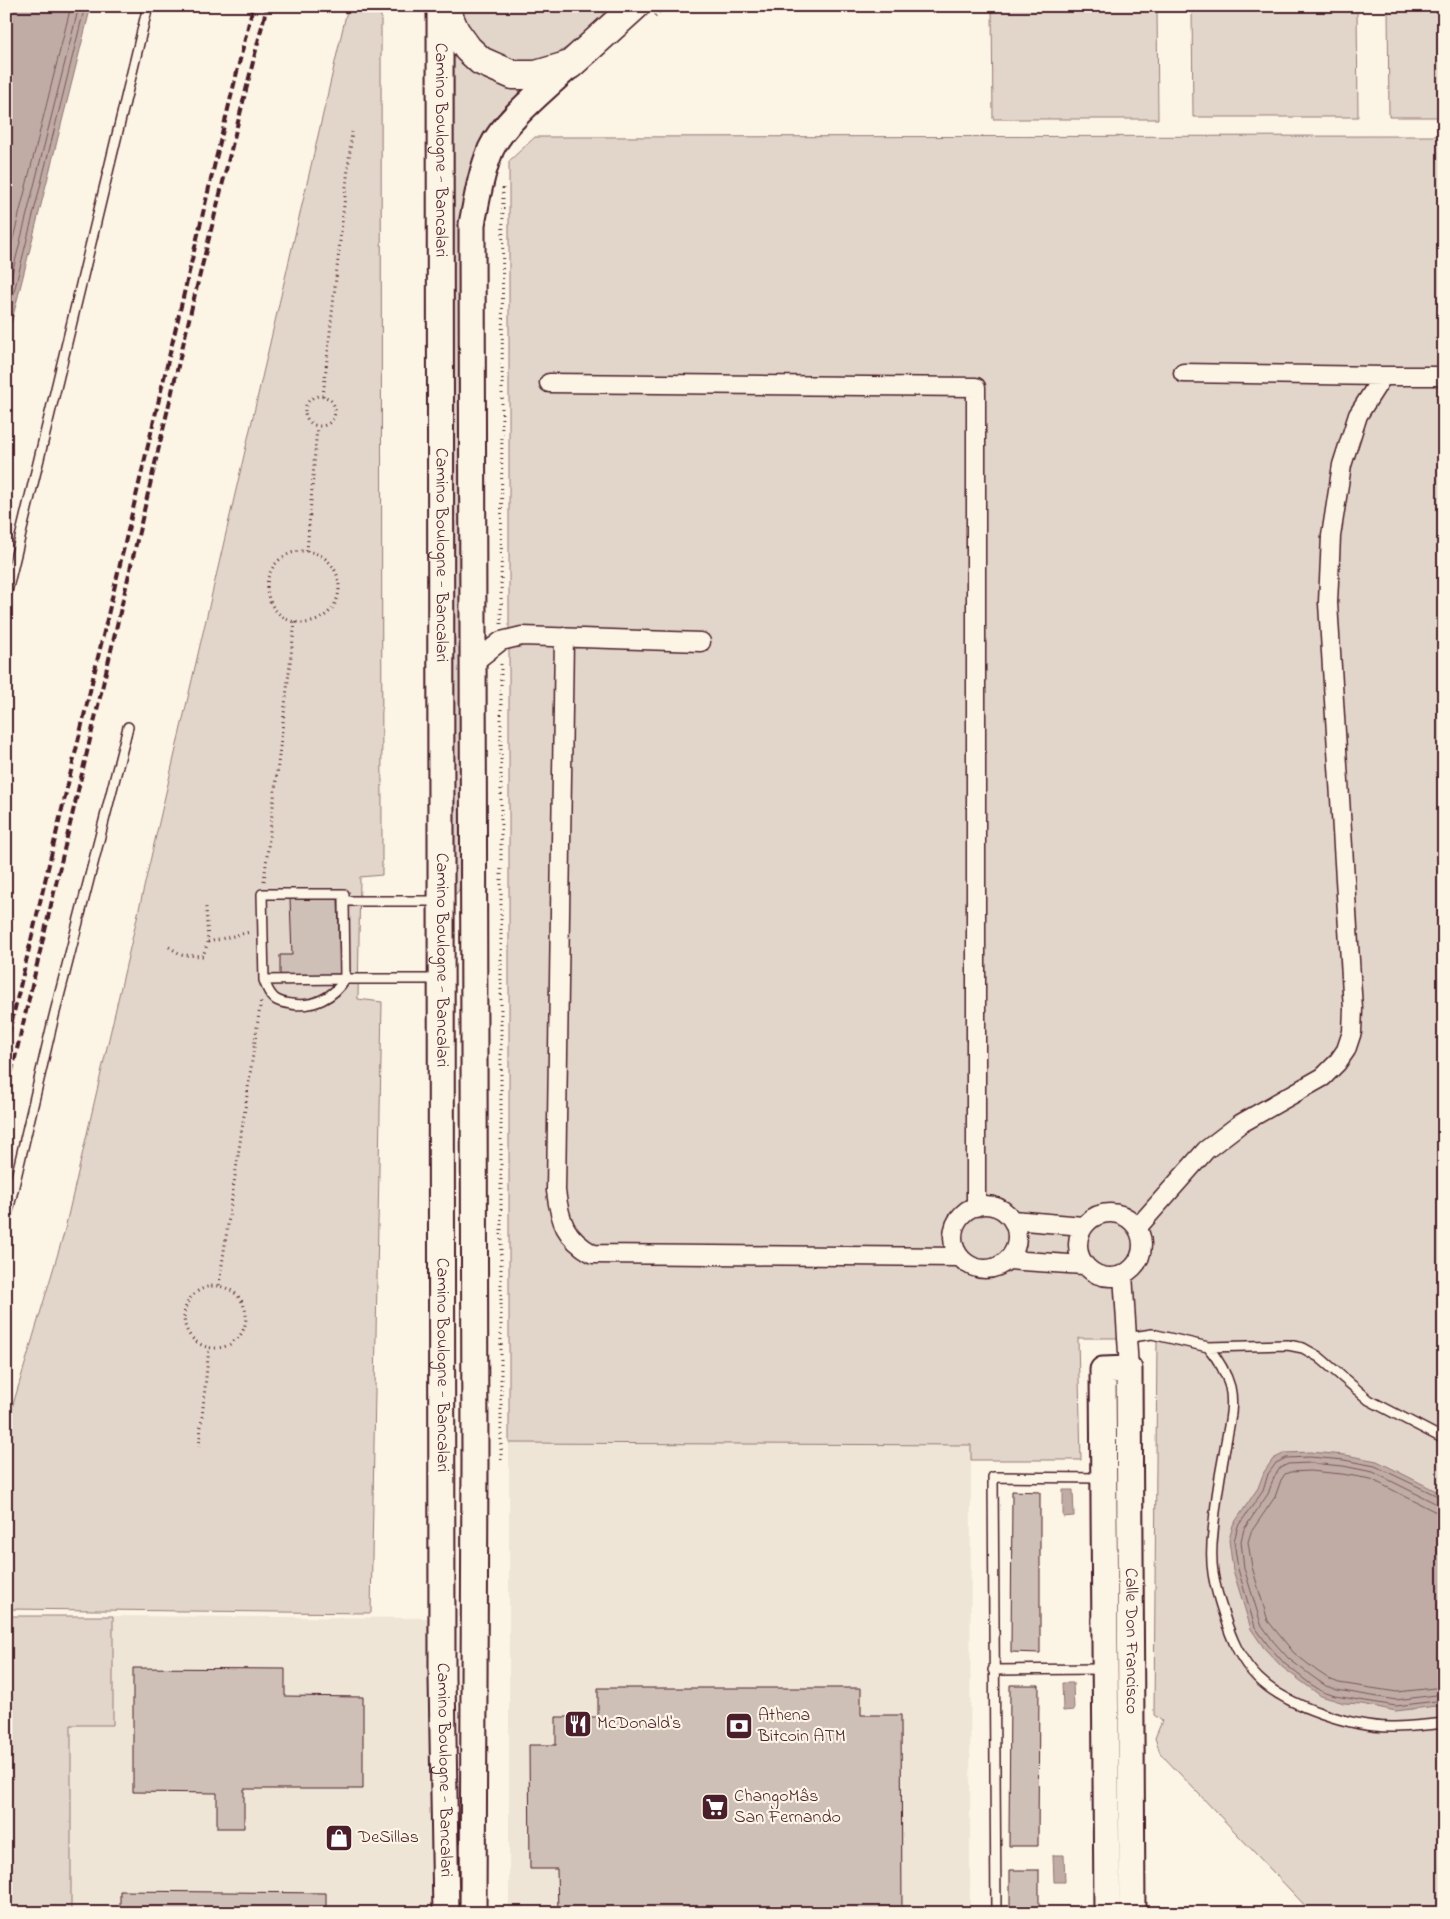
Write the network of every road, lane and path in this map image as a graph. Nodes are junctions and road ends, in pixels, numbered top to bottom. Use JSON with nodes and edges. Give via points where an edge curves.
{"nodes":[{"id":1,"x":148,"y":6,"type":"edge"},
{"id":2,"x":440,"y":6,"type":"edge"},
{"id":3,"x":444,"y":6,"type":"edge"},
{"id":4,"x":666,"y":6,"type":"edge"},
{"id":5,"x":643,"y":13,"type":"edge"},
{"id":6,"x":570,"y":65,"type":"junction"},
{"id":7,"x":352,"y":132,"type":"dead end"},
{"id":8,"x":503,"y":178,"type":"dead end"},
{"id":9,"x":1183,"y":373,"type":"dead end"},
{"id":10,"x":1383,"y":376,"type":"junction"},
{"id":11,"x":1444,"y":376,"type":"edge"},
{"id":12,"x":549,"y":383,"type":"dead end"},
{"id":13,"x":323,"y":396,"type":"junction"},
{"id":14,"x":317,"y":427,"type":"junction"},
{"id":15,"x":307,"y":552,"type":"junction"},
{"id":16,"x":6,"y":596,"type":"edge"},
{"id":17,"x":295,"y":622,"type":"junction"},
{"id":18,"x":564,"y":637,"type":"junction"},
{"id":19,"x":501,"y":641,"type":"junction"},
{"id":20,"x":701,"y":642,"type":"dead end"},
{"id":21,"x":473,"y":663,"type":"junction"},
{"id":22,"x":128,"y":727,"type":"dead end"},
{"id":23,"x":262,"y":894,"type":"junction"},
{"id":24,"x":344,"y":901,"type":"junction"},
{"id":25,"x":442,"y":902,"type":"junction"},
{"id":26,"x":206,"y":907,"type":"dead end"},
{"id":27,"x":263,"y":929,"type":"junction"},
{"id":28,"x":208,"y":942,"type":"junction"},
{"id":29,"x":169,"y":947,"type":"dead end"},
{"id":30,"x":345,"y":979,"type":"junction"},
{"id":31,"x":442,"y":979,"type":"junction"},
{"id":32,"x":264,"y":980,"type":"junction"},
{"id":33,"x":976,"y":1206,"type":"junction"},
{"id":34,"x":6,"y":1220,"type":"edge"},
{"id":35,"x":1013,"y":1220,"type":"junction"},
{"id":36,"x":1083,"y":1226,"type":"junction"},
{"id":37,"x":1137,"y":1228,"type":"junction"},
{"id":38,"x":960,"y":1257,"type":"junction"},
{"id":39,"x":1008,"y":1260,"type":"junction"},
{"id":40,"x":1084,"y":1265,"type":"junction"},
{"id":41,"x":1123,"y":1274,"type":"junction"},
{"id":42,"x":219,"y":1285,"type":"junction"},
{"id":43,"x":1126,"y":1338,"type":"junction"},
{"id":44,"x":1208,"y":1347,"type":"junction"},
{"id":45,"x":209,"y":1348,"type":"junction"},
{"id":46,"x":1129,"y":1369,"type":"junction"},
{"id":47,"x":1444,"y":1439,"type":"edge"},
{"id":48,"x":199,"y":1446,"type":"dead end"},
{"id":49,"x":501,"y":1460,"type":"dead end"},
{"id":50,"x":1117,"y":1478,"type":"junction"},
{"id":51,"x":1118,"y":1669,"type":"junction"},
{"id":52,"x":993,"y":1670,"type":"junction"},
{"id":53,"x":1444,"y":1723,"type":"edge"},
{"id":54,"x":446,"y":1913,"type":"edge"},
{"id":55,"x":473,"y":1913,"type":"edge"},
{"id":56,"x":996,"y":1913,"type":"edge"},
{"id":57,"x":1107,"y":1913,"type":"edge"},
{"id":58,"x":1132,"y":1913,"type":"edge"}],
"edges":[{"from":1,"to":16,"type":"lane"},
{"from":2,"to":25,"type":"main road","name":"Camino Boulogne - Bancalari"},
{"from":3,"to":6,"type":"main road","via":[[455,31],[481,61],[513,75],[536,75]]},
{"from":4,"to":5,"type":"path"},
{"from":5,"to":6,"type":"main road"},
{"from":6,"to":21,"type":"main road","name":"Camino Boulogne - Bancalari","via":[[504,128],[492,148],[481,178],[472,224]]},
{"from":7,"to":13,"type":"path"},
{"from":8,"to":19,"type":"path"},
{"from":9,"to":10,"type":"street"},
{"from":10,"to":11,"type":"street"},
{"from":10,"to":37,"type":"street","via":[[1358,415],[1342,465],[1331,536],[1329,575],[1352,1032],[1346,1050],[1322,1077],[1240,1124],[1206,1150]]},
{"from":12,"to":33,"type":"street","via":[[976,387]]},
{"from":13,"to":14,"type":"path","via":[[309,400],[305,410],[307,420]]},
{"from":13,"to":14,"type":"path","via":[[332,402],[336,411],[330,424]]},
{"from":14,"to":15,"type":"path"},
{"from":15,"to":17,"type":"path","via":[[295,552],[284,557],[269,575],[267,587],[275,610]]},
{"from":15,"to":17,"type":"path","via":[[319,555],[330,564],[339,582],[339,594],[328,614],[307,623]]},
{"from":17,"to":23,"type":"path"},
{"from":18,"to":19,"type":"street","via":[[522,636]]},
{"from":18,"to":20,"type":"street"},
{"from":18,"to":38,"type":"street","via":[[556,1191],[565,1230],[574,1242],[592,1254]]},
{"from":19,"to":21,"type":"street"},
{"from":19,"to":49,"type":"path"},
{"from":21,"to":55,"type":"main road","name":"Camino Boulogne - Bancalari"},
{"from":22,"to":34,"type":"lane"},
{"from":23,"to":24,"type":"lane","via":[[344,894]]},
{"from":23,"to":27,"type":"lane"},
{"from":24,"to":25,"type":"lane"},
{"from":24,"to":30,"type":"lane"},
{"from":25,"to":31,"type":"main road","name":"Camino Boulogne - Bancalari"},
{"from":26,"to":28,"type":"path"},
{"from":27,"to":28,"type":"path"},
{"from":27,"to":32,"type":"lane"},
{"from":28,"to":29,"type":"path","via":[[203,956],[182,955]]},
{"from":30,"to":31,"type":"lane"},
{"from":30,"to":32,"type":"lane"},
{"from":30,"to":32,"type":"lane","via":[[331,995],[299,1006],[274,999]]},
{"from":31,"to":54,"type":"main road","name":"Camino Boulogne - Bancalari","via":[[442,1658]]},
{"from":32,"to":42,"type":"path"},
{"from":33,"to":35,"type":"street","via":[[996,1207]]},
{"from":33,"to":38,"type":"street","via":[[960,1218],[955,1228],[953,1238]]},
{"from":35,"to":36,"type":"street"},
{"from":35,"to":39,"type":"street","via":[[1018,1241]]},
{"from":36,"to":37,"type":"street","via":[[1100,1214],[1110,1213],[1129,1220]]},
{"from":36,"to":40,"type":"street","via":[[1077,1246]]},
{"from":37,"to":41,"type":"street","via":[[1142,1249],[1132,1268]]},
{"from":38,"to":39,"type":"street","via":[[968,1264],[989,1269]]},
{"from":39,"to":40,"type":"street"},
{"from":40,"to":41,"type":"street","via":[[1102,1276]]},
{"from":41,"to":43,"type":"street"},
{"from":42,"to":45,"type":"path","via":[[198,1290],[188,1302],[183,1317],[191,1337]]},
{"from":42,"to":45,"type":"path","via":[[237,1294],[243,1302],[246,1322],[237,1340],[219,1348]]},
{"from":43,"to":44,"type":"lane","via":[[1152,1334]]},
{"from":43,"to":46,"type":"street"},
{"from":44,"to":47,"type":"lane","via":[[1288,1345],[1303,1348],[1319,1357],[1369,1400]]},
{"from":44,"to":53,"type":"lane","via":[[1222,1366],[1230,1386],[1232,1410],[1223,1456],[1211,1566],[1230,1635],[1242,1659],[1258,1678],[1275,1691],[1316,1711],[1355,1724],[1390,1727]]},
{"from":45,"to":48,"type":"path"},
{"from":46,"to":50,"type":"main road","name":"Calle Don Francisco"},
{"from":46,"to":50,"type":"main road","name":"Calle Don Francisco","via":[[1103,1370]]},
{"from":50,"to":51,"type":"main road","name":"Calle Don Francisco"},
{"from":50,"to":52,"type":"lane","via":[[993,1478]]},
{"from":51,"to":52,"type":"lane"},
{"from":51,"to":57,"type":"main road","name":"Calle Don Francisco"},
{"from":51,"to":58,"type":"main road","name":"Calle Don Francisco"},
{"from":52,"to":56,"type":"lane"}]}
